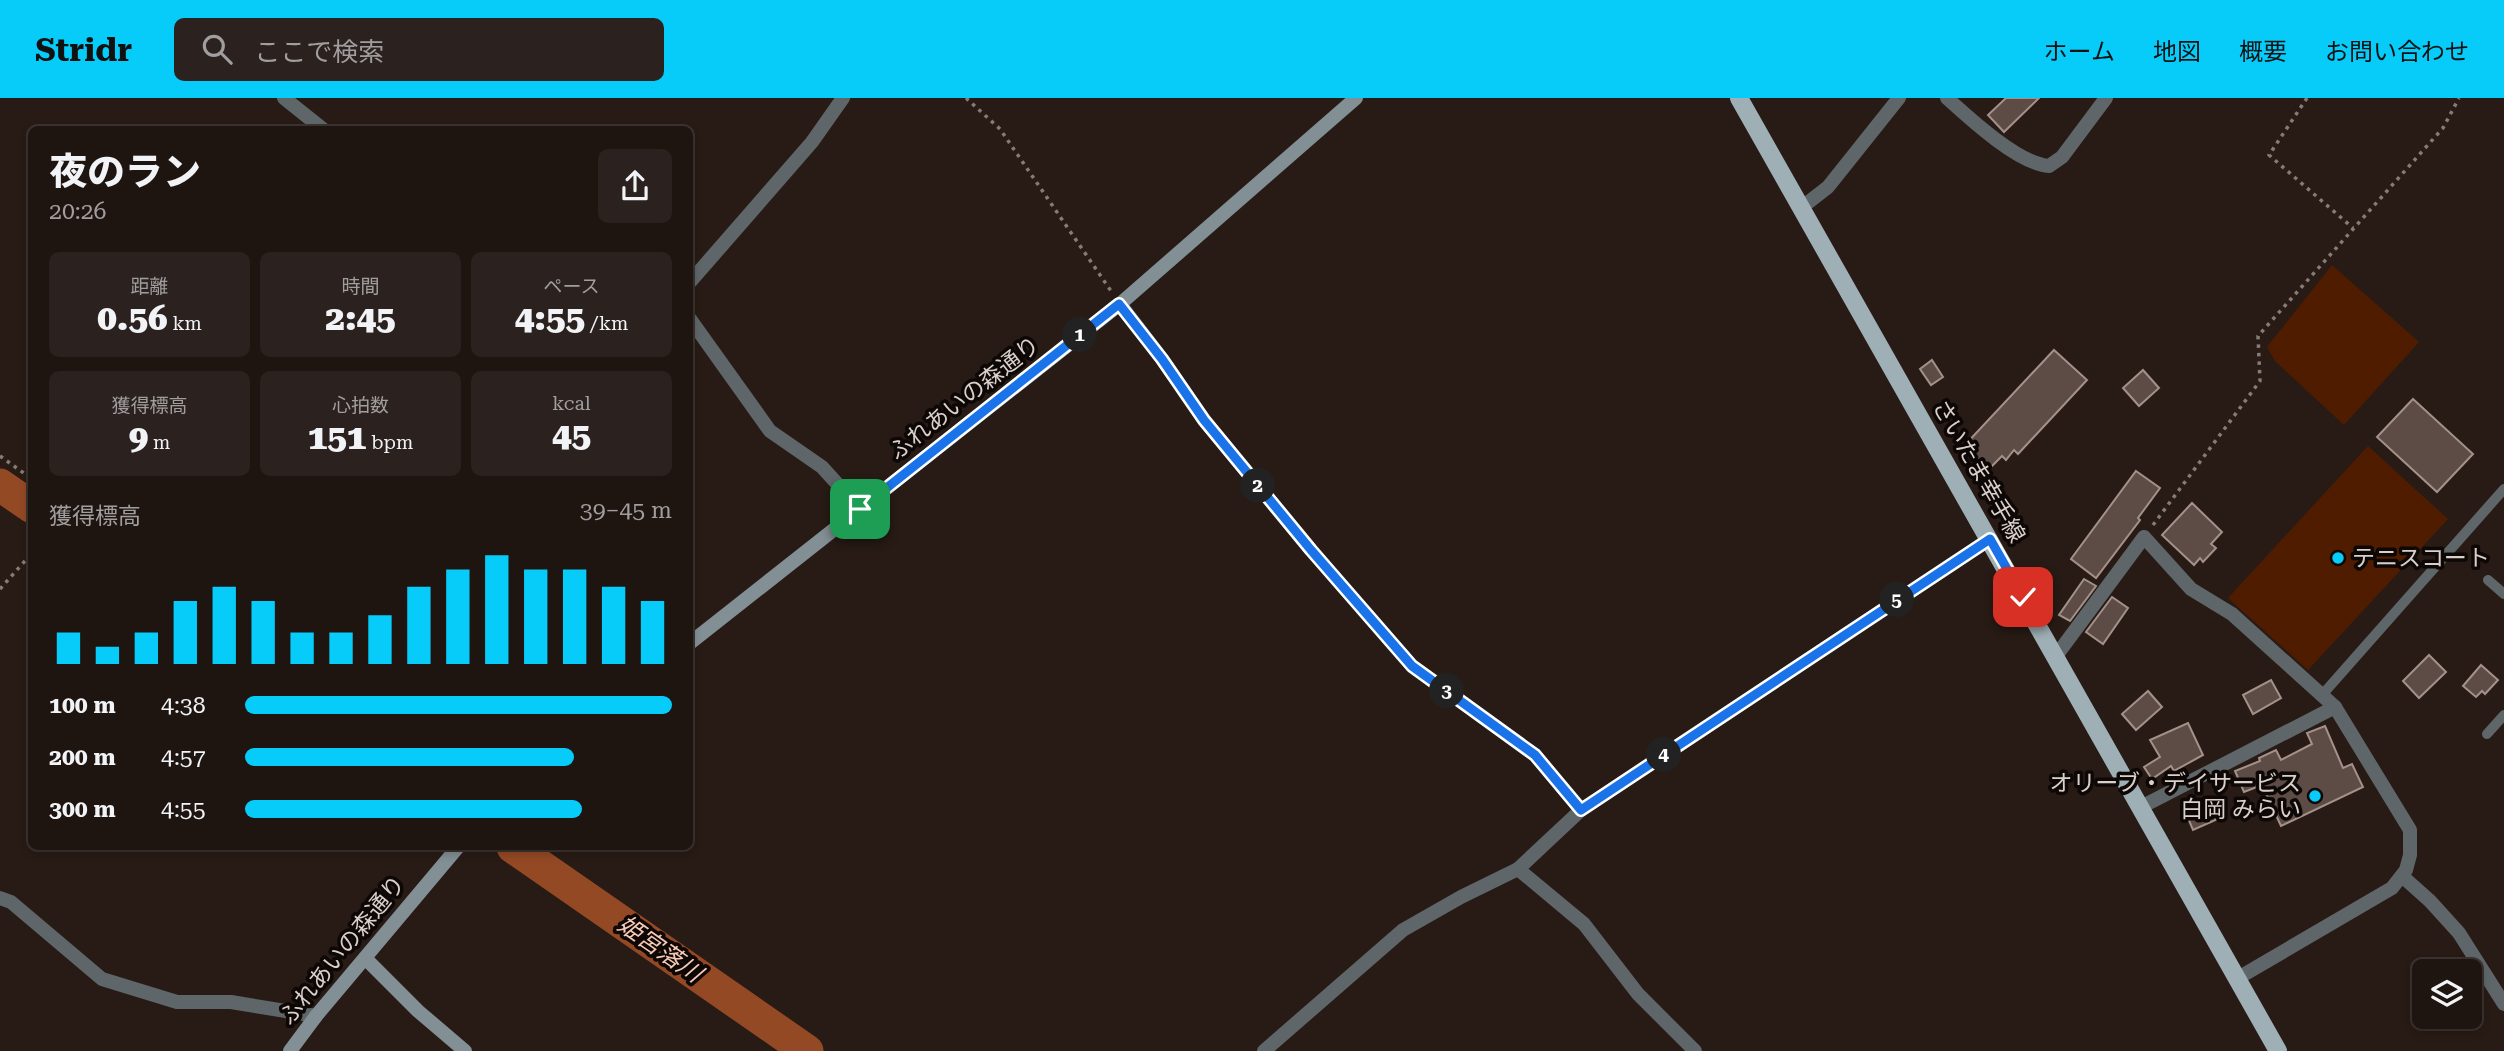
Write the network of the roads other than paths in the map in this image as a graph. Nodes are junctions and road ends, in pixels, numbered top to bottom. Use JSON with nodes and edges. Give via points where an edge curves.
{"nodes":[{"id":1,"x":284,"y":98,"type":"edge"},
{"id":2,"x":843,"y":98,"type":"edge"},
{"id":3,"x":1356,"y":98,"type":"edge"},
{"id":4,"x":1739,"y":98,"type":"edge"},
{"id":5,"x":1899,"y":98,"type":"edge"},
{"id":6,"x":1947,"y":98,"type":"edge"},
{"id":7,"x":2106,"y":98,"type":"edge"},
{"id":8,"x":319,"y":126,"type":"edge"},
{"id":9,"x":1801,"y":208,"type":"junction"},
{"id":10,"x":693,"y":279,"type":"edge"},
{"id":11,"x":1119,"y":304,"type":"junction"},
{"id":12,"x":693,"y":323,"type":"edge"},
{"id":13,"x":2504,"y":489,"type":"edge"},
{"id":14,"x":860,"y":509,"type":"junction"},
{"id":15,"x":1990,"y":539,"type":"junction"},
{"id":16,"x":2488,"y":580,"type":"dead end"},
{"id":17,"x":2504,"y":594,"type":"edge"},
{"id":18,"x":693,"y":641,"type":"edge"},
{"id":19,"x":2056,"y":656,"type":"junction"},
{"id":20,"x":2322,"y":695,"type":"junction"},
{"id":21,"x":2335,"y":707,"type":"junction"},
{"id":22,"x":2504,"y":715,"type":"edge"},
{"id":23,"x":2487,"y":734,"type":"dead end"},
{"id":24,"x":2141,"y":807,"type":"junction"},
{"id":25,"x":1581,"y":810,"type":"junction"},
{"id":26,"x":455,"y":850,"type":"edge"},
{"id":27,"x":1518,"y":869,"type":"junction"},
{"id":28,"x":2402,"y":876,"type":"junction"},
{"id":29,"x":0,"y":898,"type":"edge"},
{"id":30,"x":366,"y":959,"type":"junction"},
{"id":31,"x":2238,"y":978,"type":"junction"},
{"id":32,"x":2504,"y":1004,"type":"edge"},
{"id":33,"x":316,"y":1016,"type":"junction"},
{"id":34,"x":290,"y":1051,"type":"edge"},
{"id":35,"x":465,"y":1051,"type":"edge"},
{"id":36,"x":1264,"y":1051,"type":"edge"},
{"id":37,"x":1695,"y":1051,"type":"edge"},
{"id":38,"x":2278,"y":1051,"type":"edge"}],
"edges":[{"from":1,"to":8,"type":"street"},
{"from":2,"to":10,"type":"street","via":[[812,142]]},
{"from":3,"to":11,"type":"street","name":"ふれあいの森通り"},
{"from":4,"to":9,"type":"main road","name":"さいたま幸手線"},
{"from":5,"to":9,"type":"street","via":[[1828,187]]},
{"from":6,"to":7,"type":"street","via":[[1975,124],[2035,165],[2049,166],[2062,157]]},
{"from":9,"to":15,"type":"main road","name":"さいたま幸手線"},
{"from":11,"to":14,"type":"street","name":"ふれあいの森通り"},
{"from":11,"to":25,"type":"street","via":[[1204,420],[1412,666],[1535,755]]},
{"from":12,"to":14,"type":"street","via":[[770,431],[821,467]]},
{"from":13,"to":20,"type":"lane"},
{"from":14,"to":18,"type":"street","name":"ふれあいの森通り"},
{"from":15,"to":19,"type":"main road","name":"さいたま幸手線"},
{"from":15,"to":25,"type":"street"},
{"from":16,"to":17,"type":"lane"},
{"from":19,"to":20,"type":"street","via":[[2144,537],[2191,589],[2232,614]]},
{"from":19,"to":24,"type":"main road","name":"さいたま幸手線"},
{"from":20,"to":21,"type":"street"},
{"from":21,"to":24,"type":"street"},
{"from":21,"to":28,"type":"street","via":[[2410,830],[2410,855]]},
{"from":22,"to":23,"type":"lane"},
{"from":24,"to":31,"type":"main road","name":"さいたま幸手線"},
{"from":25,"to":27,"type":"street"},
{"from":26,"to":30,"type":"street","name":"ふれあいの森通り"},
{"from":27,"to":36,"type":"street","via":[[1403,930]]},
{"from":27,"to":37,"type":"street","via":[[1584,924],[1638,994]]},
{"from":28,"to":31,"type":"street","via":[[2392,888]]},
{"from":28,"to":32,"type":"street","via":[[2459,933]]},
{"from":29,"to":33,"type":"street","via":[[11,902],[102,979],[177,1002],[231,1002]]},
{"from":30,"to":33,"type":"street","name":"ふれあいの森通り"},
{"from":30,"to":35,"type":"street"},
{"from":31,"to":38,"type":"main road","name":"さいたま幸手線"},
{"from":33,"to":34,"type":"street","name":"ふれあいの森通り"}]}
